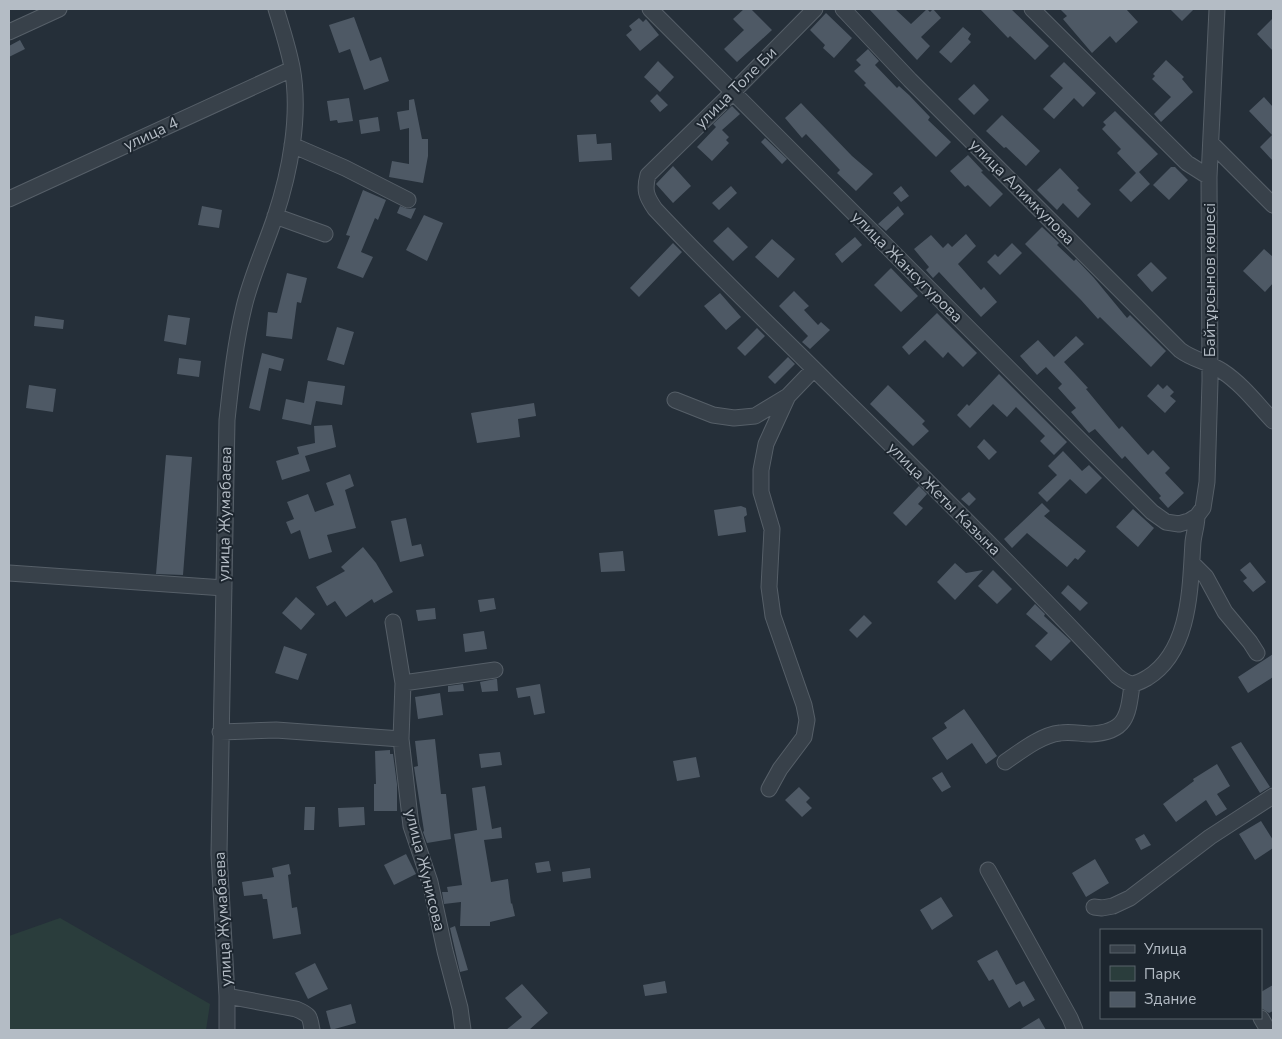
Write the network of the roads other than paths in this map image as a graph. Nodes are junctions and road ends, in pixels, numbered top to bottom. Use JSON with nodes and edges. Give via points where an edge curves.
{"nodes":[{"id":1,"x":59,"y":9,"type":"edge"},
{"id":2,"x":276,"y":9,"type":"edge"},
{"id":3,"x":650,"y":9,"type":"edge"},
{"id":4,"x":814,"y":9,"type":"edge"},
{"id":5,"x":843,"y":9,"type":"edge"},
{"id":6,"x":1032,"y":9,"type":"edge"},
{"id":7,"x":1217,"y":9,"type":"edge"},
{"id":8,"x":9,"y":32,"type":"edge"},
{"id":9,"x":292,"y":69,"type":"junction"},
{"id":10,"x":733,"y":92,"type":"junction"},
{"id":11,"x":1212,"y":144,"type":"junction"},
{"id":12,"x":292,"y":145,"type":"junction"},
{"id":13,"x":656,"y":166,"type":"joint"},
{"id":14,"x":1209,"y":177,"type":"junction"},
{"id":15,"x":9,"y":199,"type":"edge"},
{"id":16,"x":408,"y":200,"type":"dead end"},
{"id":17,"x":1273,"y":205,"type":"edge"},
{"id":18,"x":275,"y":216,"type":"junction"},
{"id":19,"x":325,"y":234,"type":"dead end"},
{"id":20,"x":1210,"y":364,"type":"junction"},
{"id":21,"x":814,"y":369,"type":"junction"},
{"id":22,"x":788,"y":396,"type":"junction"},
{"id":23,"x":675,"y":400,"type":"dead end"},
{"id":24,"x":1273,"y":421,"type":"edge"},
{"id":25,"x":1197,"y":516,"type":"junction"},
{"id":26,"x":1192,"y":562,"type":"junction"},
{"id":27,"x":9,"y":573,"type":"edge"},
{"id":28,"x":224,"y":588,"type":"junction"},
{"id":29,"x":393,"y":622,"type":"dead end"},
{"id":30,"x":1256,"y":653,"type":"dead end"},
{"id":31,"x":495,"y":670,"type":"dead end"},
{"id":32,"x":403,"y":683,"type":"junction"},
{"id":33,"x":1132,"y":684,"type":"junction"},
{"id":34,"x":220,"y":732,"type":"junction"},
{"id":35,"x":401,"y":739,"type":"junction"},
{"id":36,"x":1006,"y":762,"type":"dead end"},
{"id":37,"x":769,"y":788,"type":"dead end"},
{"id":38,"x":1273,"y":796,"type":"edge"},
{"id":39,"x":988,"y":870,"type":"dead end"},
{"id":40,"x":1094,"y":907,"type":"dead end"},
{"id":41,"x":227,"y":996,"type":"junction"},
{"id":42,"x":227,"y":1030,"type":"edge"},
{"id":43,"x":312,"y":1030,"type":"edge"},
{"id":44,"x":463,"y":1030,"type":"edge"},
{"id":45,"x":1075,"y":1030,"type":"edge"}],
"edges":[{"from":1,"to":8,"type":"street"},
{"from":2,"to":9,"type":"street","name":"улица Жумабаева"},
{"from":3,"to":10,"type":"street","name":"улица Жансугурова"},
{"from":4,"to":10,"type":"street","name":"улица Толе Би"},
{"from":5,"to":20,"type":"street","name":"улица Алимкулова","via":[[1180,350]]},
{"from":6,"to":14,"type":"street","via":[[1187,163]]},
{"from":7,"to":11,"type":"street","name":"Байтұрсынов көшесі"},
{"from":9,"to":12,"type":"street","name":"улица Жумабаева","via":[[295,114]]},
{"from":9,"to":15,"type":"street","name":"улица 4"},
{"from":10,"to":13,"type":"street","name":"улица Толе Би"},
{"from":10,"to":25,"type":"street","name":"улица Жансугурова","via":[[1145,505],[1166,522],[1179,524]]},
{"from":11,"to":14,"type":"street","name":"Байтұрсынов көшесі"},
{"from":11,"to":17,"type":"street"},
{"from":12,"to":16,"type":"street"},
{"from":12,"to":18,"type":"street","name":"улица Жумабаева","via":[[286,181]]},
{"from":13,"to":21,"type":"street","name":"улица Жеты Казына","via":[[645,185],[647,198],[655,209],[712,270]]},
{"from":14,"to":20,"type":"street","name":"Байтұрсынов көшесі"},
{"from":18,"to":19,"type":"street"},
{"from":18,"to":28,"type":"street","name":"улица Жумабаева","via":[[244,307],[233,370],[227,420]]},
{"from":20,"to":24,"type":"street","name":"улица Алимкулова","via":[[1241,386]]},
{"from":20,"to":25,"type":"street","name":"Байтұрсынов көшесі","via":[[1207,482],[1203,508]]},
{"from":21,"to":22,"type":"street"},
{"from":21,"to":33,"type":"street","name":"улица Жеты Казына","via":[[1117,676]]},
{"from":22,"to":23,"type":"street","via":[[755,416],[734,418],[713,415]]},
{"from":22,"to":37,"type":"street","via":[[766,444],[761,492],[772,529],[769,587],[773,616],[804,705],[806,720],[804,736]]},
{"from":25,"to":26,"type":"street"},
{"from":26,"to":30,"type":"street","via":[[1206,577],[1225,612]]},
{"from":26,"to":33,"type":"street","via":[[1180,638],[1160,669]]},
{"from":27,"to":28,"type":"street"},
{"from":28,"to":34,"type":"street","name":"улица Жумабаева"},
{"from":29,"to":32,"type":"street","name":"улица Жунисова"},
{"from":31,"to":32,"type":"street"},
{"from":32,"to":35,"type":"street","name":"улица Жунисова"},
{"from":33,"to":36,"type":"street","via":[[1125,718],[1112,731],[1050,735]]},
{"from":34,"to":35,"type":"street","via":[[276,730]]},
{"from":34,"to":41,"type":"street","name":"улица Жумабаева","via":[[219,854]]},
{"from":35,"to":44,"type":"street","name":"улица Жунисова","via":[[410,826],[430,882]]},
{"from":38,"to":40,"type":"street","via":[[1210,837],[1130,898],[1113,906]]},
{"from":39,"to":45,"type":"street"},
{"from":41,"to":42,"type":"street","name":"улица Жумабаева"},
{"from":41,"to":43,"type":"street","via":[[296,1009],[310,1018]]}]}
